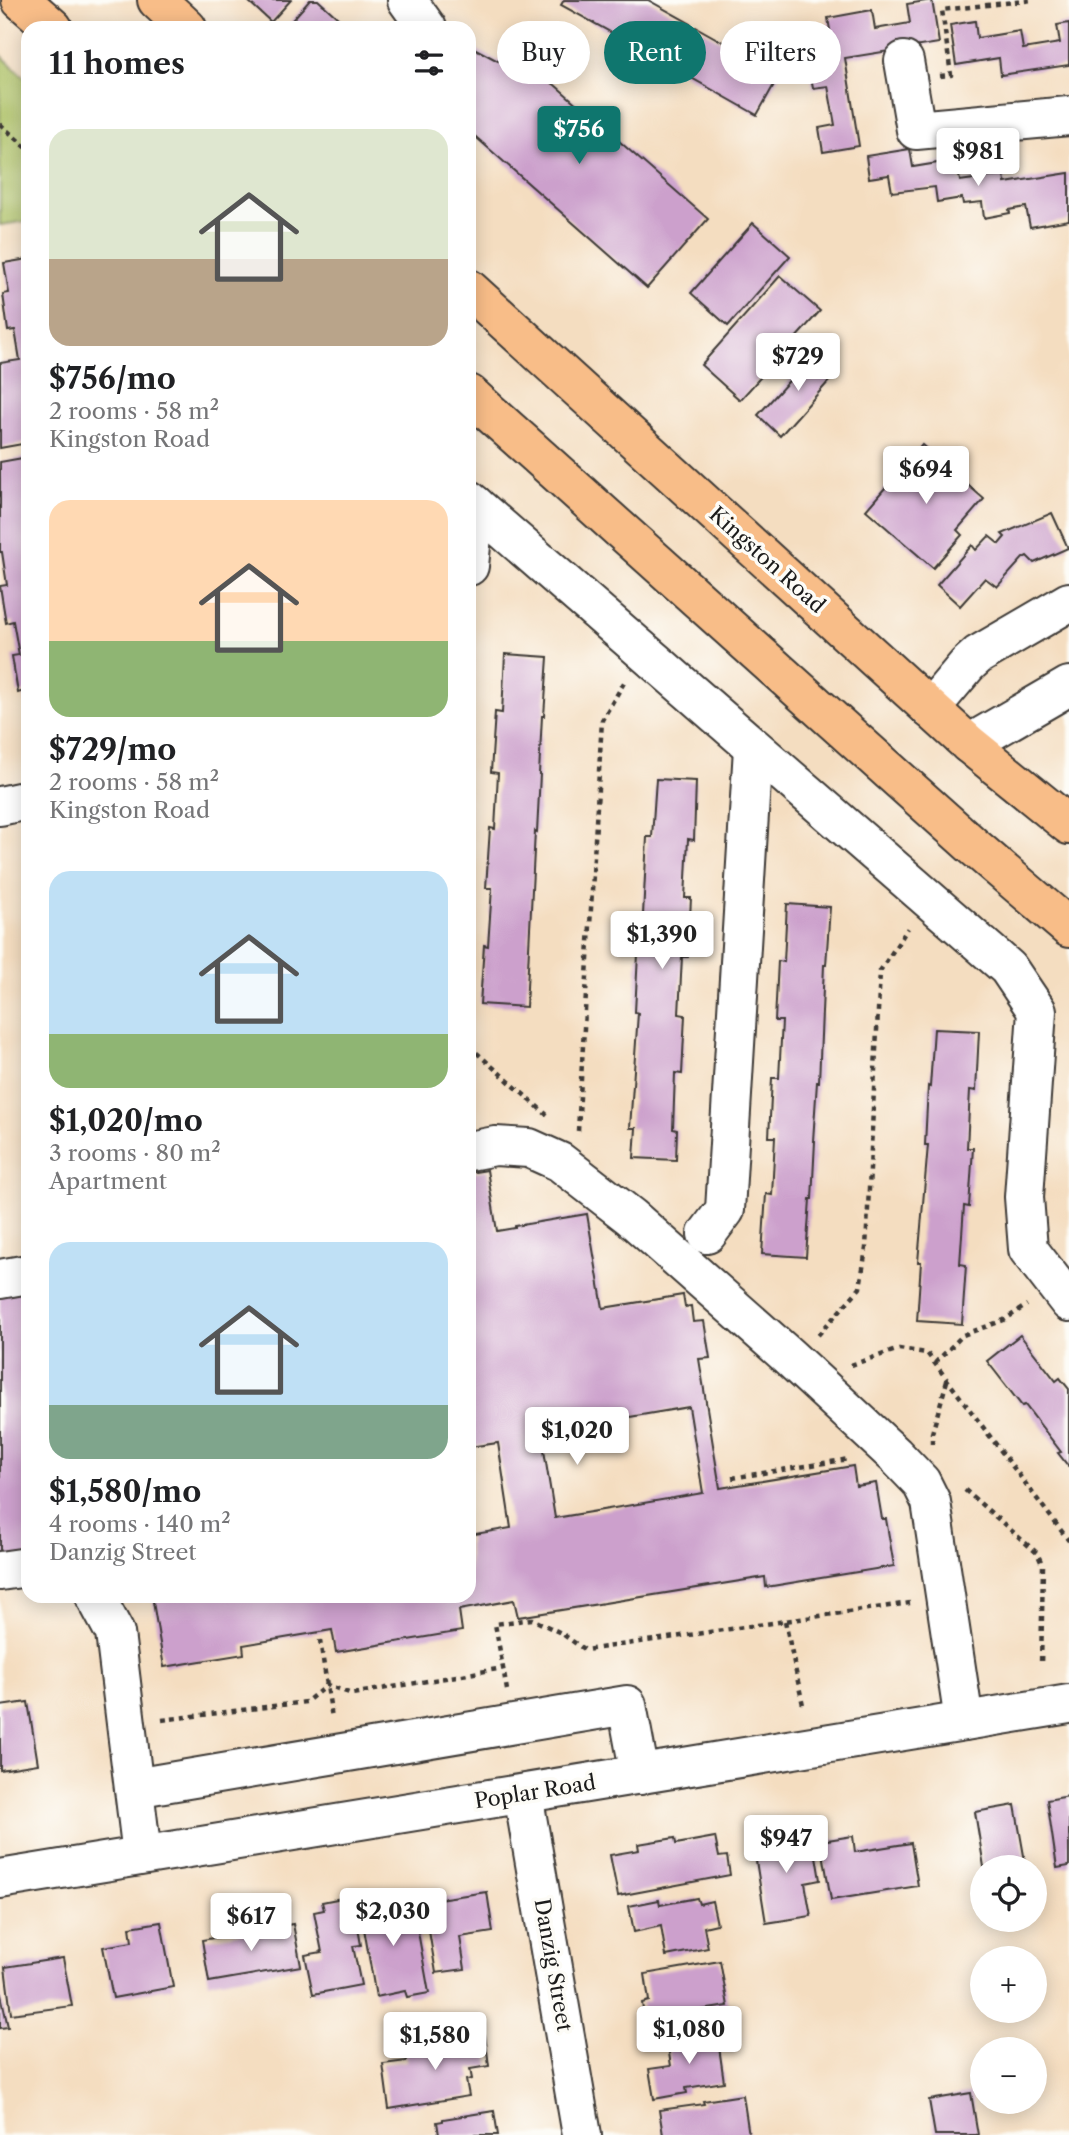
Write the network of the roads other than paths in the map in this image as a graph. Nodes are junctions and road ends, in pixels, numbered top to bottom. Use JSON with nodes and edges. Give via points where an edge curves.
{"nodes":[{"id":1,"x":21,"y":0,"type":"edge"},
{"id":2,"x":157,"y":0,"type":"edge"},
{"id":3,"x":407,"y":0,"type":"edge"},
{"id":4,"x":45,"y":21,"type":"edge"},
{"id":5,"x":180,"y":21,"type":"edge"},
{"id":6,"x":422,"y":21,"type":"edge"},
{"id":7,"x":904,"y":61,"type":"dead end"},
{"id":8,"x":1069,"y":116,"type":"edge"},
{"id":9,"x":476,"y":295,"type":"edge"},
{"id":10,"x":476,"y":400,"type":"edge"},
{"id":11,"x":476,"y":506,"type":"edge"},
{"id":12,"x":1069,"y":603,"type":"edge"},
{"id":13,"x":1069,"y":686,"type":"edge"},
{"id":14,"x":930,"y":709,"type":"junction"},
{"id":15,"x":969,"y":744,"type":"junction"},
{"id":16,"x":753,"y":748,"type":"junction"},
{"id":17,"x":1069,"y":825,"type":"edge"},
{"id":18,"x":1069,"y":928,"type":"edge"},
{"id":19,"x":476,"y":1149,"type":"edge"},
{"id":20,"x":708,"y":1234,"type":"dead end"},
{"id":21,"x":21,"y":1275,"type":"edge"},
{"id":22,"x":0,"y":1279,"type":"edge"},
{"id":23,"x":1053,"y":1300,"type":"edge"},
{"id":24,"x":21,"y":1568,"type":"edge"},
{"id":25,"x":0,"y":1571,"type":"edge"},
{"id":26,"x":99,"y":1603,"type":"edge"},
{"id":27,"x":1069,"y":1704,"type":"edge"},
{"id":28,"x":964,"y":1721,"type":"junction"},
{"id":29,"x":640,"y":1775,"type":"junction"},
{"id":30,"x":134,"y":1788,"type":"junction"},
{"id":31,"x":523,"y":1794,"type":"junction"},
{"id":32,"x":142,"y":1856,"type":"junction"},
{"id":33,"x":0,"y":1879,"type":"edge"},
{"id":34,"x":582,"y":2135,"type":"edge"}],
"edges":[{"from":1,"to":4,"type":"main road"},
{"from":2,"to":5,"type":"main road"},
{"from":3,"to":6,"type":"street"},
{"from":7,"to":8,"type":"street","via":[[916,130]]},
{"from":9,"to":14,"type":"main road","name":"Kingston Road"},
{"from":10,"to":18,"type":"main road"},
{"from":11,"to":16,"type":"street"},
{"from":12,"to":14,"type":"street","via":[[978,655]]},
{"from":13,"to":15,"type":"street"},
{"from":14,"to":15,"type":"main road","name":"Kingston Road"},
{"from":15,"to":17,"type":"main road","name":"Kingston Road"},
{"from":16,"to":20,"type":"street","via":[[725,1210]]},
{"from":16,"to":23,"type":"street","via":[[1008,968],[1037,1011],[1024,1197],[1028,1249]]},
{"from":19,"to":28,"type":"street","via":[[529,1148],[560,1162],[631,1217],[787,1355],[921,1482],[931,1502]]},
{"from":21,"to":22,"type":"street"},
{"from":24,"to":25,"type":"street"},
{"from":26,"to":30,"type":"street","via":[[115,1633]]},
{"from":27,"to":28,"type":"street","name":"Poplar Road"},
{"from":28,"to":29,"type":"street","name":"Poplar Road"},
{"from":29,"to":30,"type":"street","via":[[627,1704]]},
{"from":29,"to":31,"type":"street","name":"Poplar Road"},
{"from":30,"to":32,"type":"street"},
{"from":31,"to":32,"type":"street","name":"Poplar Road"},
{"from":31,"to":34,"type":"street","name":"Danzig Street"},
{"from":32,"to":33,"type":"street","name":"Poplar Road"}]}
